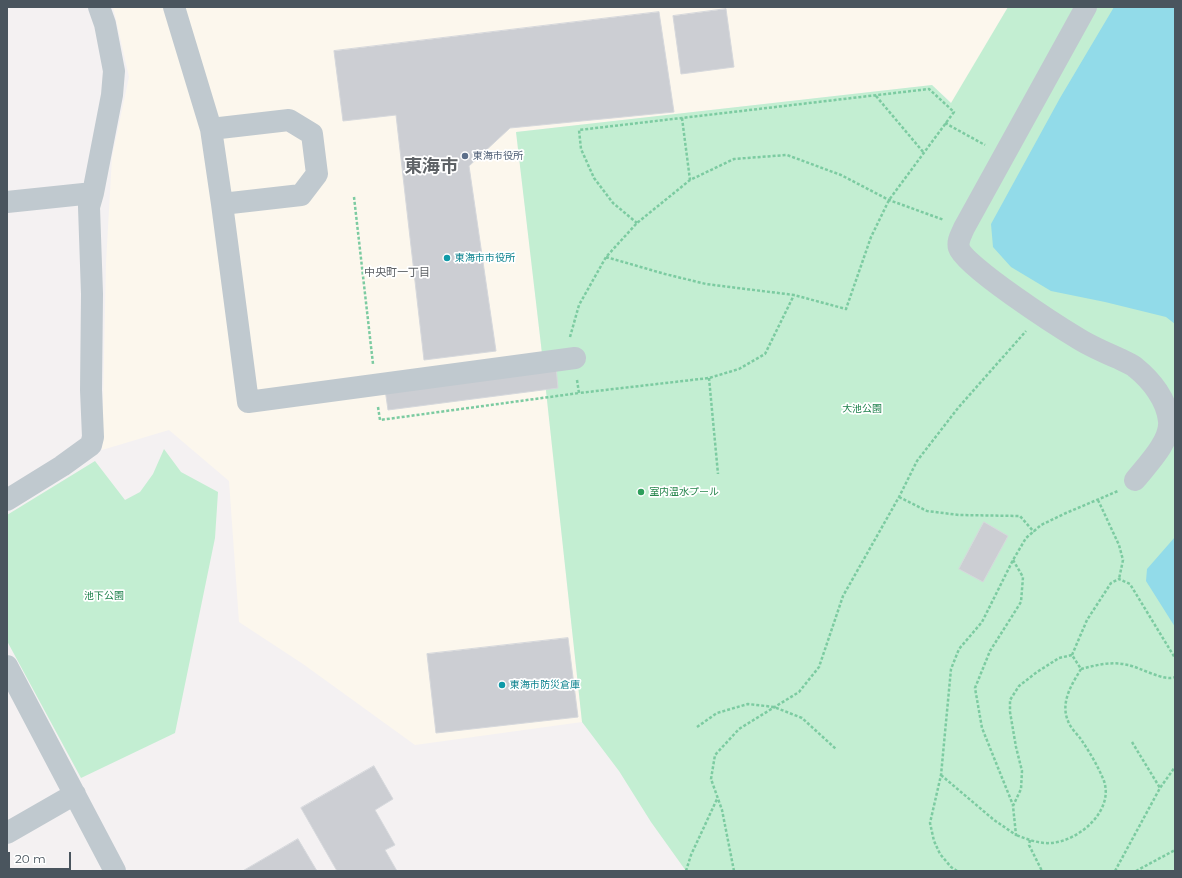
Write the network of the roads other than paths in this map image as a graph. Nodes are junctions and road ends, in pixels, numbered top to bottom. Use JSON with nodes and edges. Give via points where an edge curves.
{"nodes":[{"id":1,"x":99,"y":7,"type":"edge"},
{"id":2,"x":174,"y":7,"type":"edge"},
{"id":3,"x":1086,"y":7,"type":"edge"},
{"id":4,"x":211,"y":128,"type":"junction"},
{"id":5,"x":93,"y":193,"type":"junction"},
{"id":6,"x":7,"y":202,"type":"edge"},
{"id":7,"x":222,"y":204,"type":"junction"},
{"id":8,"x":570,"y":358,"type":"road end"},
{"id":9,"x":1135,"y":480,"type":"road end"},
{"id":10,"x":7,"y":500,"type":"edge"},
{"id":11,"x":7,"y":666,"type":"edge"},
{"id":12,"x":75,"y":794,"type":"junction"},
{"id":13,"x":7,"y":833,"type":"edge"},
{"id":14,"x":115,"y":871,"type":"edge"}],
"edges":[{"from":1,"to":5,"type":"street","via":[[114,71],[112,95]]},
{"from":2,"to":4,"type":"street"},
{"from":3,"to":9,"type":"street","via":[[1003,155],[958,242],[960,250],[968,260],[1001,287],[1079,339],[1136,367],[1156,388],[1166,408],[1169,422],[1166,436]]},
{"from":4,"to":7,"type":"street"},
{"from":4,"to":7,"type":"street","via":[[289,120],[312,134],[317,174],[301,195]]},
{"from":5,"to":6,"type":"street"},
{"from":5,"to":10,"type":"street","via":[[89,206],[92,294],[91,445]]},
{"from":7,"to":8,"type":"street","via":[[248,402]]},
{"from":11,"to":12,"type":"street"},
{"from":12,"to":13,"type":"street"},
{"from":12,"to":14,"type":"street"}]}
